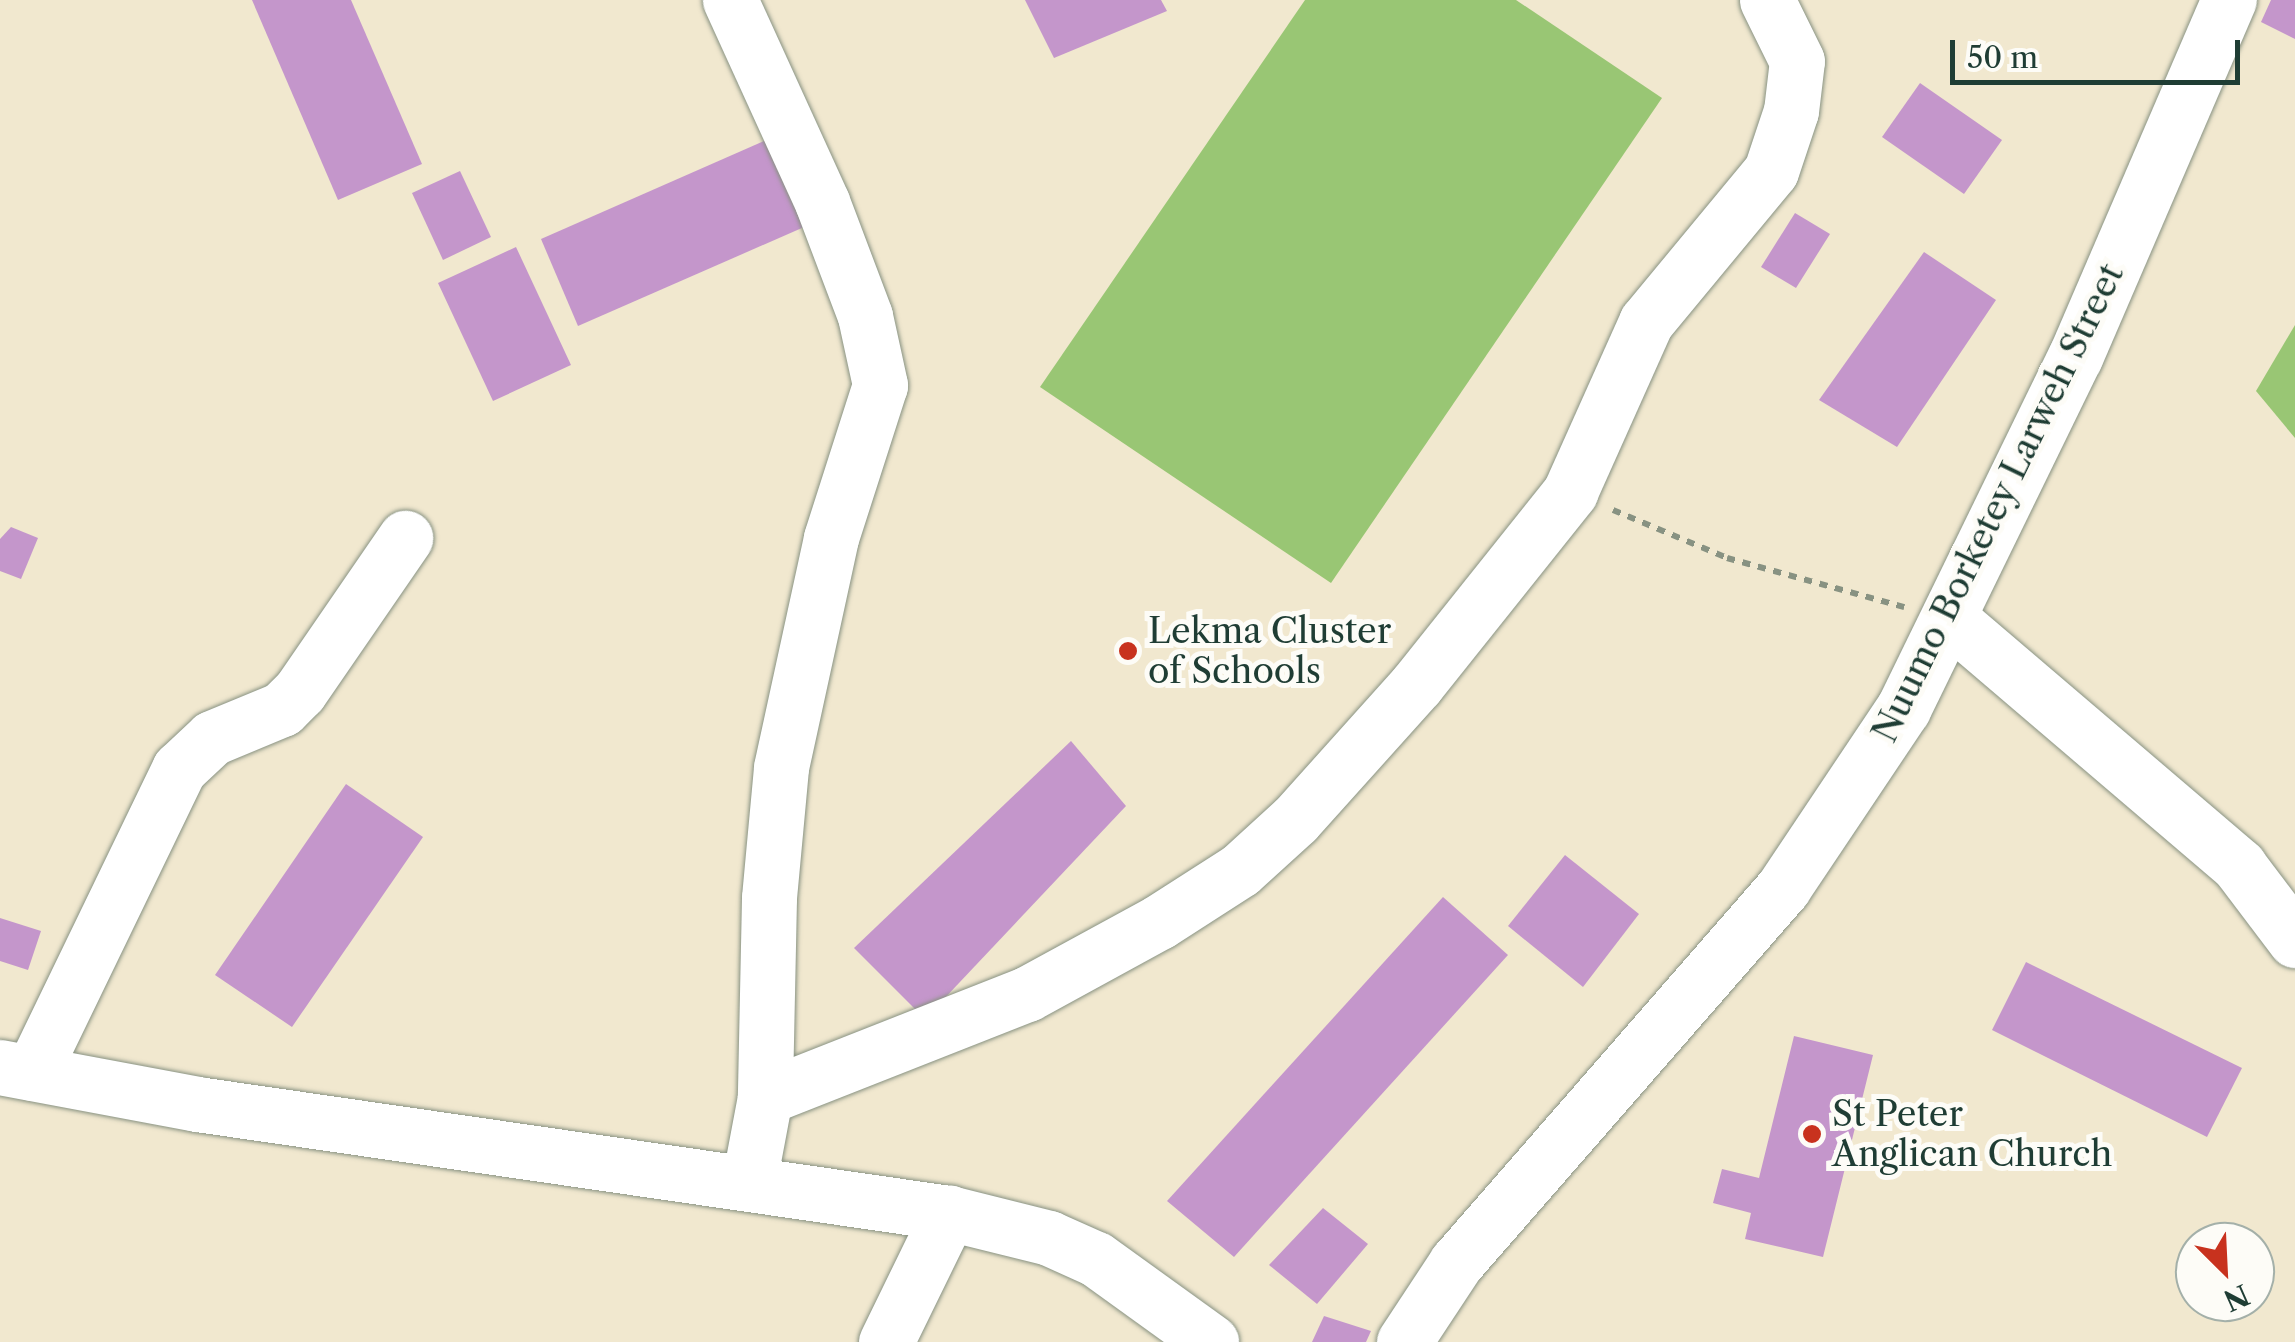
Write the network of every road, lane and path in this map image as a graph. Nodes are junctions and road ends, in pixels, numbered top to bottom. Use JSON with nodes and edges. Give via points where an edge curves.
{"nodes":[{"id":1,"x":730,"y":0,"type":"edge"},
{"id":2,"x":1766,"y":0,"type":"edge"},
{"id":3,"x":2228,"y":0,"type":"edge"},
{"id":4,"x":1570,"y":492,"type":"junction"},
{"id":5,"x":405,"y":538,"type":"dead end"},
{"id":6,"x":1949,"y":618,"type":"junction"},
{"id":7,"x":2295,"y":940,"type":"edge"},
{"id":8,"x":16,"y":1070,"type":"edge"},
{"id":9,"x":764,"y":1098,"type":"junction"},
{"id":10,"x":748,"y":1182,"type":"junction"},
{"id":11,"x":948,"y":1213,"type":"junction"},
{"id":12,"x":886,"y":1342,"type":"edge"},
{"id":13,"x":1211,"y":1342,"type":"edge"},
{"id":14,"x":1404,"y":1342,"type":"edge"}],
"edges":[{"from":1,"to":9,"type":"street","via":[[822,202],[865,316],[880,384],[831,538],[781,768],[769,898]]},
{"from":2,"to":4,"type":"street","via":[[1797,61],[1792,111],[1771,170],[1646,322]]},
{"from":3,"to":6,"type":"street","name":"Nuumo Borketey Larweh Street","via":[[2082,340]]},
{"from":4,"to":6,"type":"path","via":[[1773,573]]},
{"from":4,"to":9,"type":"street","via":[[1416,684],[1295,820],[1240,870],[1028,994]]},
{"from":5,"to":8,"type":"street","via":[[300,692],[282,709],[212,738],[179,770]]},
{"from":6,"to":7,"type":"street","via":[[2239,866]]},
{"from":6,"to":14,"type":"street","name":"Nuumo Borketey Larweh Street","via":[[1894,723],[1782,888],[1456,1263]]},
{"from":8,"to":10,"type":"street","via":[[196,1104]]},
{"from":9,"to":10,"type":"street"},
{"from":10,"to":11,"type":"street"},
{"from":11,"to":12,"type":"street"},
{"from":11,"to":13,"type":"street","via":[[1050,1238],[1096,1259]]}]}
